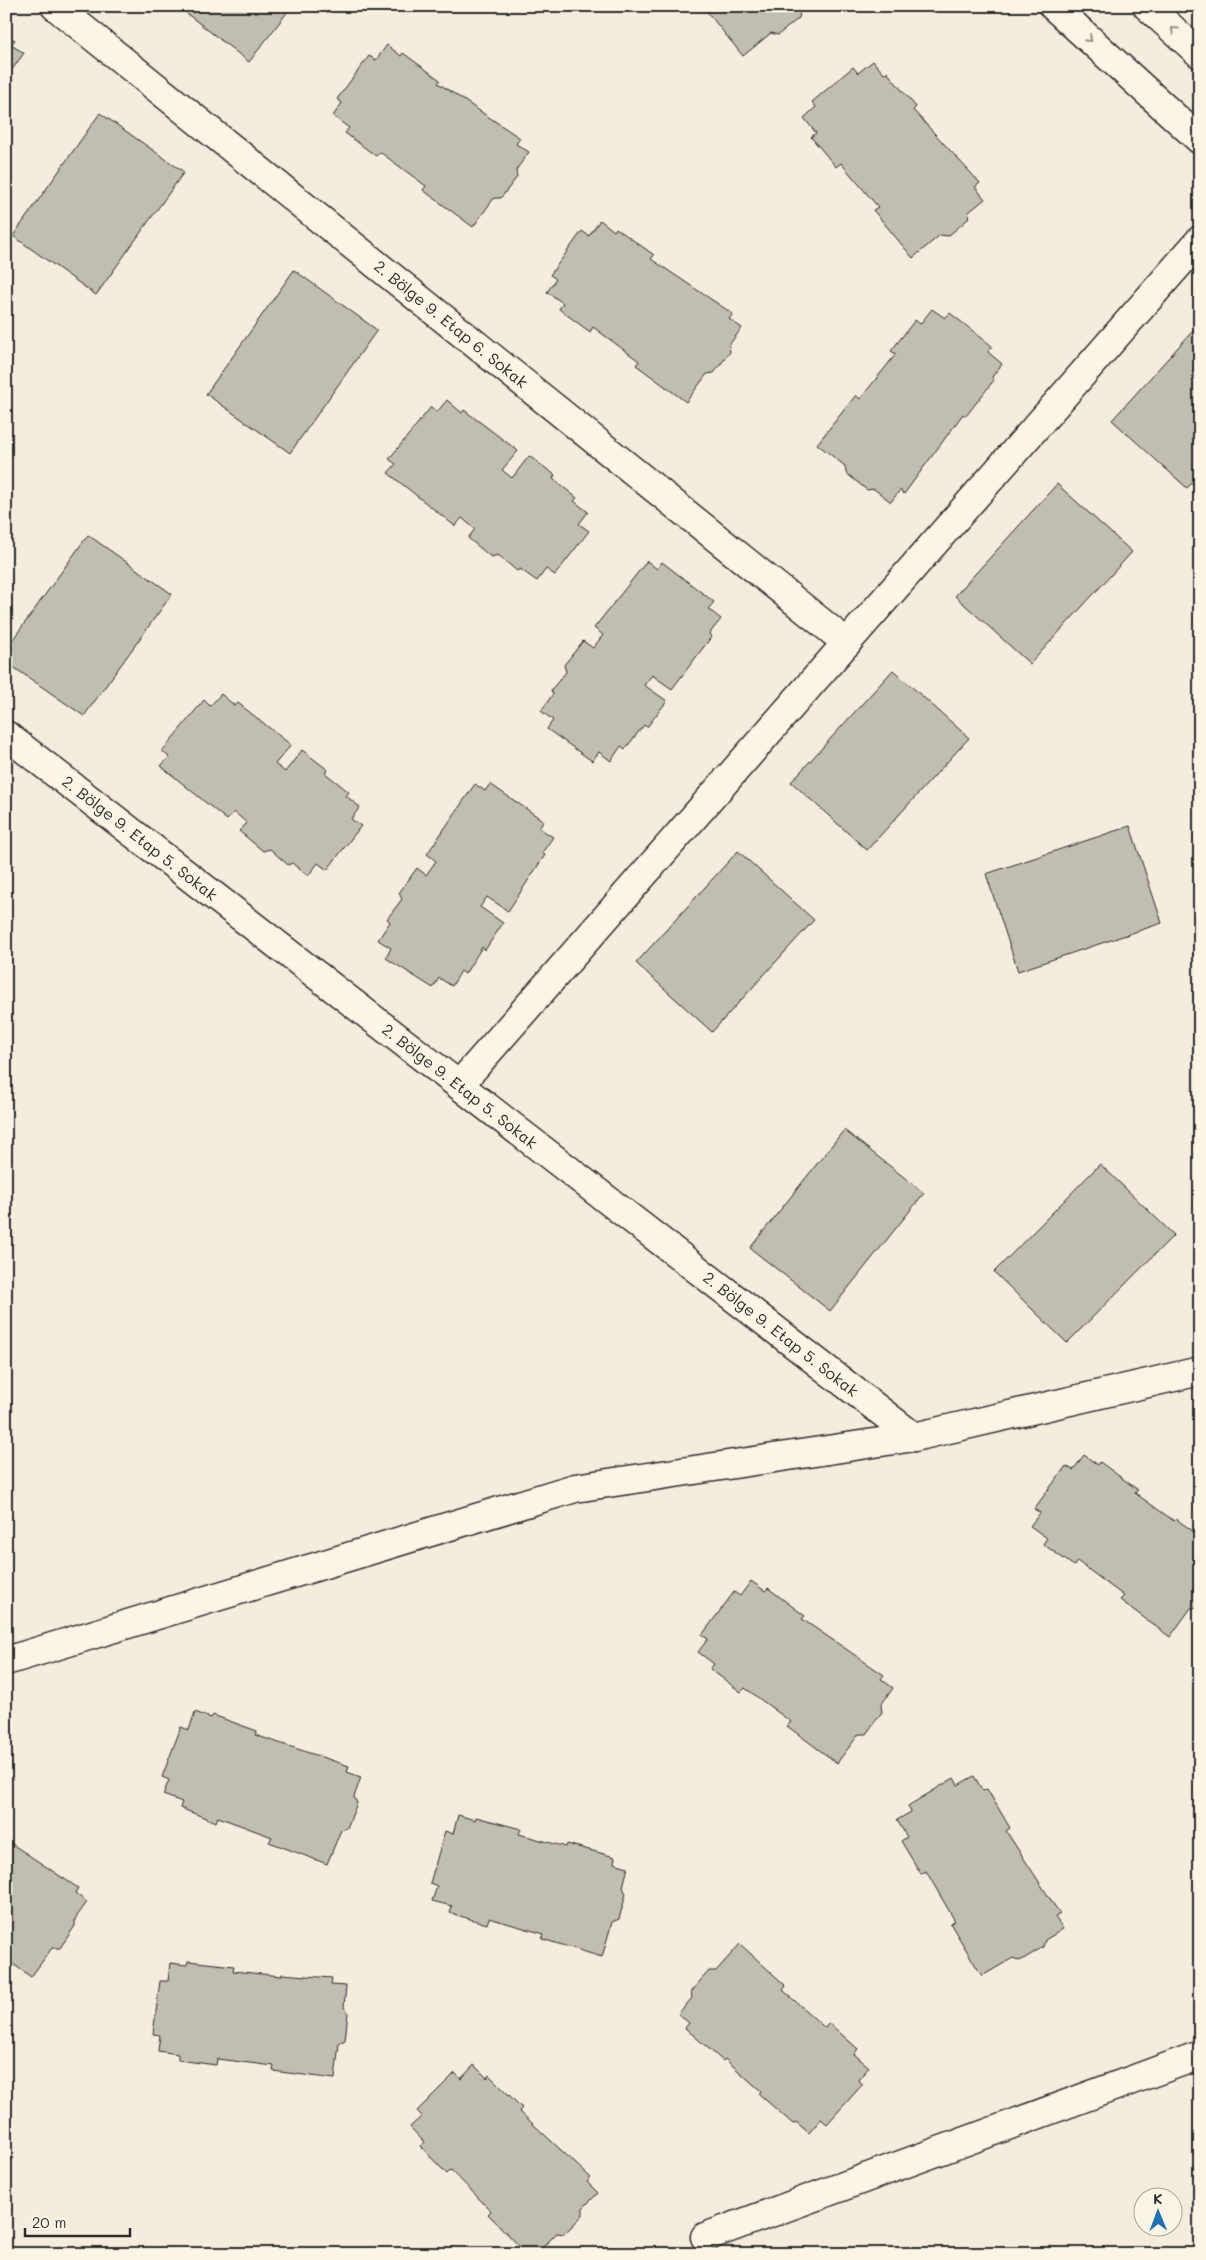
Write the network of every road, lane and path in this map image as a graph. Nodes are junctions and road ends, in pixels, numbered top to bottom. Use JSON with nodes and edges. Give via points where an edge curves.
{"nodes":[{"id":1,"x":55,"y":6,"type":"edge"},
{"id":2,"x":1053,"y":6,"type":"edge"},
{"id":3,"x":1148,"y":6,"type":"edge"},
{"id":4,"x":1200,"y":54,"type":"edge"},
{"id":5,"x":1200,"y":140,"type":"edge"},
{"id":6,"x":1200,"y":240,"type":"edge"},
{"id":7,"x":847,"y":643,"type":"junction"},
{"id":8,"x":6,"y":735,"type":"edge"},
{"id":9,"x":459,"y":1085,"type":"junction"},
{"id":10,"x":1200,"y":1371,"type":"edge"},
{"id":11,"x":914,"y":1437,"type":"junction"},
{"id":12,"x":6,"y":1661,"type":"edge"},
{"id":13,"x":1200,"y":2055,"type":"edge"},
{"id":14,"x":705,"y":2237,"type":"dead end"}],
"edges":[{"from":1,"to":7,"type":"street","name":"2. Bölge 9. Etap 6. Sokak"},
{"from":2,"to":5,"type":"street","one_way":true},
{"from":4,"to":3,"type":"street","one_way":true},
{"from":6,"to":7,"type":"street"},
{"from":7,"to":9,"type":"street"},
{"from":8,"to":9,"type":"street","name":"2. Bölge 9. Etap 5. Sokak"},
{"from":9,"to":11,"type":"street","name":"2. Bölge 9. Etap 5. Sokak"},
{"from":10,"to":11,"type":"street"},
{"from":11,"to":12,"type":"street","via":[[575,1488]]},
{"from":13,"to":14,"type":"street"}]}
